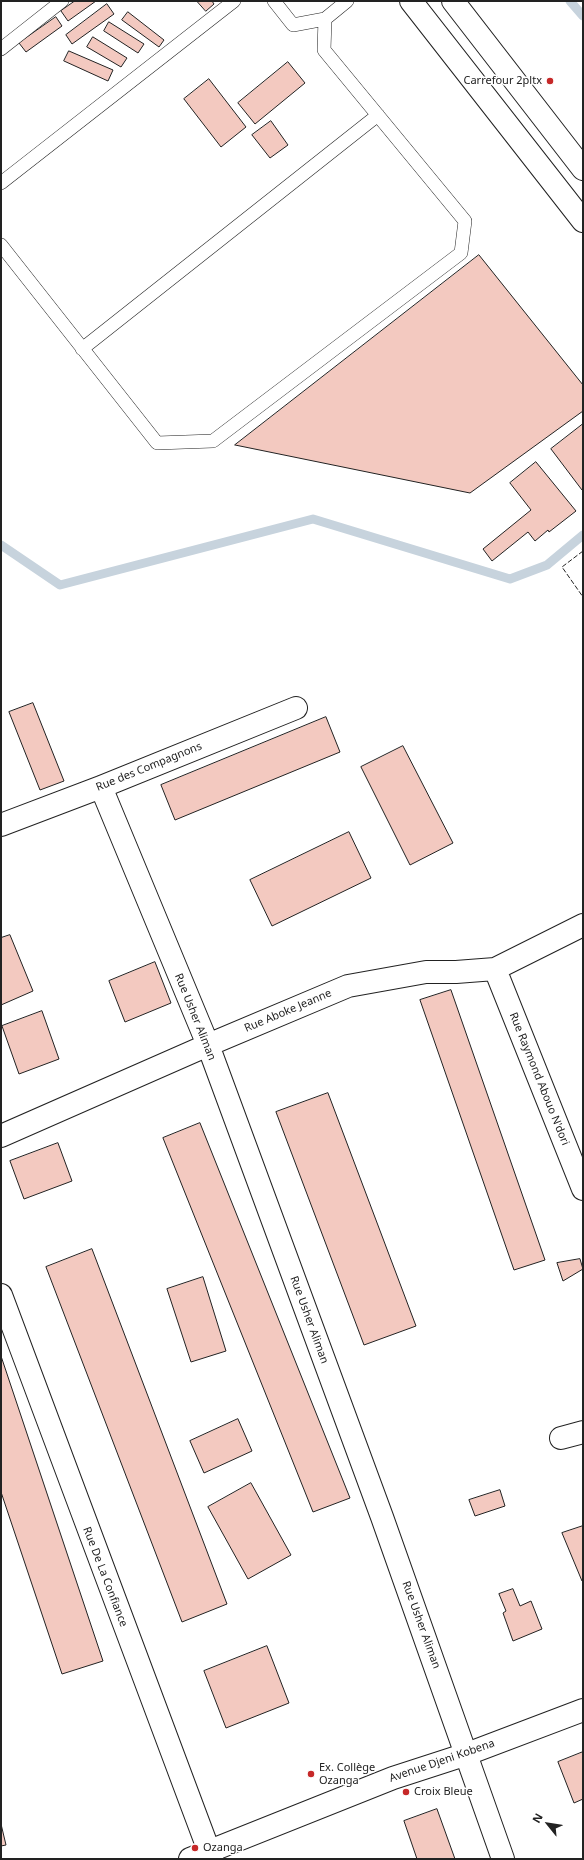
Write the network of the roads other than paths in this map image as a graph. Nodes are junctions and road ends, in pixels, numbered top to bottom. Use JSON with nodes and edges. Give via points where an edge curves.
{"nodes":[{"id":1,"x":62,"y":1,"type":"edge"},
{"id":2,"x":234,"y":1,"type":"edge"},
{"id":3,"x":274,"y":1,"type":"edge"},
{"id":4,"x":347,"y":1,"type":"edge"},
{"id":5,"x":411,"y":1,"type":"edge"},
{"id":6,"x":453,"y":1,"type":"edge"},
{"id":7,"x":325,"y":19,"type":"junction"},
{"id":8,"x":1,"y":49,"type":"edge"},
{"id":9,"x":378,"y":115,"type":"junction"},
{"id":10,"x":583,"y":169,"type":"edge"},
{"id":11,"x":1,"y":183,"type":"edge"},
{"id":12,"x":583,"y":221,"type":"edge"},
{"id":13,"x":1,"y":245,"type":"edge"},
{"id":14,"x":82,"y":349,"type":"junction"},
{"id":15,"x":296,"y":708,"type":"dead end"},
{"id":16,"x":101,"y":787,"type":"junction"},
{"id":17,"x":1,"y":825,"type":"edge"},
{"id":18,"x":583,"y":925,"type":"edge"},
{"id":19,"x":495,"y":969,"type":"junction"},
{"id":20,"x":208,"y":1045,"type":"junction"},
{"id":21,"x":1,"y":1136,"type":"edge"},
{"id":22,"x":583,"y":1189,"type":"edge"},
{"id":23,"x":1,"y":1295,"type":"edge"},
{"id":24,"x":583,"y":1432,"type":"edge"},
{"id":25,"x":561,"y":1438,"type":"dead end"},
{"id":26,"x":583,"y":1710,"type":"edge"},
{"id":27,"x":467,"y":1754,"type":"junction"},
{"id":28,"x":203,"y":1857,"type":"edge"},
{"id":29,"x":503,"y":1859,"type":"edge"}],
"edges":[{"from":1,"to":8,"type":"lane"},
{"from":2,"to":11,"type":"lane"},
{"from":3,"to":7,"type":"lane","via":[[293,25]]},
{"from":4,"to":7,"type":"lane"},
{"from":5,"to":12,"type":"street"},
{"from":6,"to":10,"type":"street"},
{"from":7,"to":9,"type":"lane","via":[[324,50]]},
{"from":9,"to":14,"type":"lane"},
{"from":9,"to":14,"type":"lane","via":[[465,221],[461,253],[213,441],[157,443]]},
{"from":13,"to":14,"type":"lane"},
{"from":15,"to":16,"type":"street","name":"Rue des Compagnons"},
{"from":16,"to":17,"type":"street","name":"Rue des Compagnons"},
{"from":16,"to":20,"type":"street","name":"Rue Usher Aliman"},
{"from":18,"to":19,"type":"street","name":"Rue Aboke Jeanne"},
{"from":19,"to":20,"type":"street","name":"Rue Aboke Jeanne","via":[[426,972],[348,986]]},
{"from":19,"to":22,"type":"street","name":"Rue Raymond Abouo N'dori"},
{"from":20,"to":21,"type":"street","name":"Rue Aboke Jeanne"},
{"from":20,"to":27,"type":"street","name":"Rue Usher Aliman"},
{"from":23,"to":28,"type":"street","name":"Rue De La Confiance"},
{"from":24,"to":25,"type":"street"},
{"from":26,"to":27,"type":"street","name":"Avenue Djeni Kobena"},
{"from":27,"to":28,"type":"street","name":"Avenue Djeni Kobena","via":[[393,1778]]},
{"from":27,"to":29,"type":"street","name":"Rue Usher Aliman"}]}
